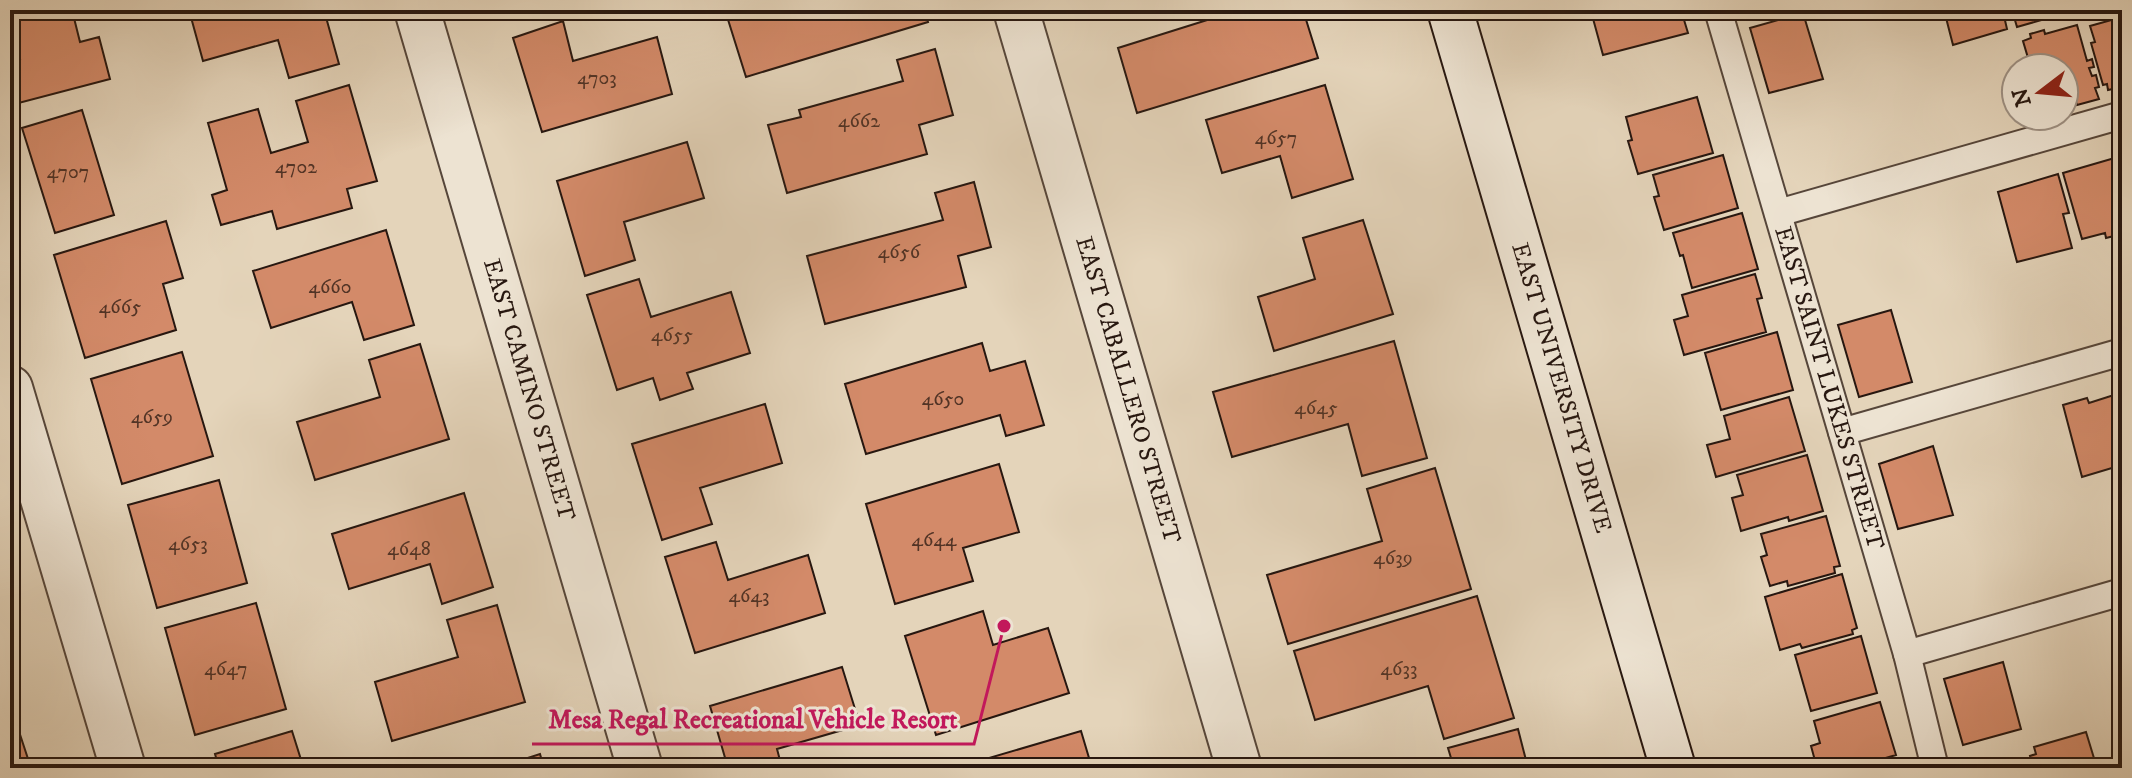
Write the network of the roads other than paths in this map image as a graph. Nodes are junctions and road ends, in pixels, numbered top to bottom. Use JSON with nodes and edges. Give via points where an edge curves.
{"nodes":[{"id":1,"x":417,"y":10,"type":"edge"},
{"id":2,"x":1016,"y":10,"type":"edge"},
{"id":3,"x":1450,"y":10,"type":"edge"},
{"id":4,"x":1718,"y":10,"type":"edge"},
{"id":5,"x":2122,"y":115,"type":"edge"},
{"id":6,"x":1778,"y":213,"type":"junction"},
{"id":7,"x":2122,"y":352,"type":"edge"},
{"id":8,"x":10,"y":388,"type":"edge"},
{"id":9,"x":1842,"y":432,"type":"junction"},
{"id":10,"x":2122,"y":592,"type":"edge"},
{"id":11,"x":1907,"y":654,"type":"junction"},
{"id":12,"x":123,"y":768,"type":"edge"},
{"id":13,"x":640,"y":768,"type":"edge"},
{"id":14,"x":1239,"y":768,"type":"edge"},
{"id":15,"x":1673,"y":768,"type":"edge"},
{"id":16,"x":1935,"y":768,"type":"edge"}],
"edges":[{"from":1,"to":13,"type":"street","name":"EAST CAMINO STREET"},
{"from":2,"to":14,"type":"street","name":"EAST CABALLERO STREET"},
{"from":3,"to":15,"type":"street","name":"EAST UNIVERSITY DRIVE"},
{"from":4,"to":6,"type":"lane","name":"EAST SAINT LUKES STREET"},
{"from":5,"to":6,"type":"lane"},
{"from":6,"to":9,"type":"lane","name":"EAST SAINT LUKES STREET"},
{"from":7,"to":9,"type":"lane"},
{"from":8,"to":12,"type":"street"},
{"from":9,"to":11,"type":"lane","name":"EAST SAINT LUKES STREET"},
{"from":10,"to":11,"type":"lane"},
{"from":11,"to":16,"type":"lane","name":"EAST SAINT LUKES STREET"}]}
